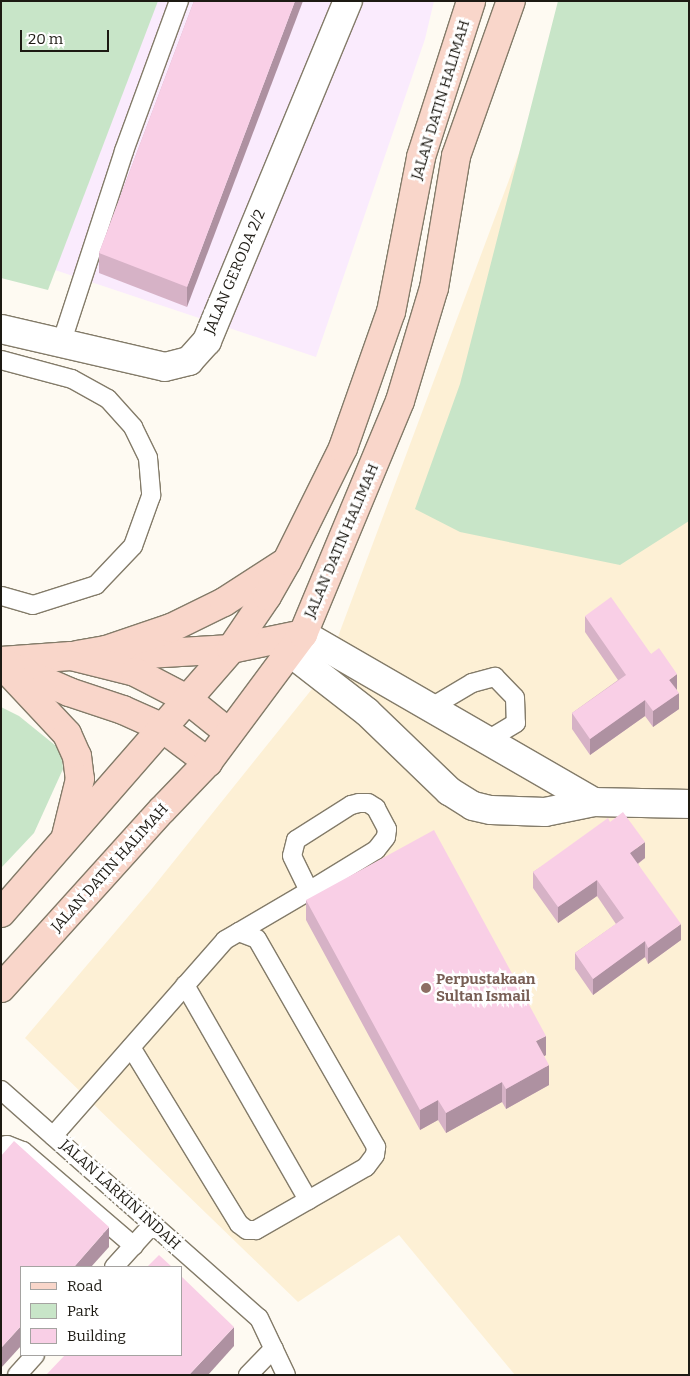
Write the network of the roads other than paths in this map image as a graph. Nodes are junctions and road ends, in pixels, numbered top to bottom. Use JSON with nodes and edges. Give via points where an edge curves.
{"nodes":[{"id":1,"x":179,"y":1,"type":"edge"},
{"id":2,"x":348,"y":1,"type":"edge"},
{"id":3,"x":471,"y":1,"type":"edge"},
{"id":4,"x":511,"y":1,"type":"edge"},
{"id":5,"x":1,"y":329,"type":"edge"},
{"id":6,"x":62,"y":344,"type":"junction"},
{"id":7,"x":1,"y":360,"type":"edge"},
{"id":8,"x":287,"y":561,"type":"junction"},
{"id":9,"x":1,"y":596,"type":"edge"},
{"id":10,"x":251,"y":620,"type":"junction"},
{"id":11,"x":289,"y":642,"type":"junction"},
{"id":12,"x":231,"y":648,"type":"junction"},
{"id":13,"x":106,"y":650,"type":"junction"},
{"id":14,"x":71,"y":656,"type":"junction"},
{"id":15,"x":1,"y":662,"type":"edge"},
{"id":16,"x":187,"y":699,"type":"junction"},
{"id":17,"x":430,"y":708,"type":"junction"},
{"id":18,"x":161,"y":728,"type":"junction"},
{"id":19,"x":230,"y":733,"type":"junction"},
{"id":20,"x":488,"y":740,"type":"junction"},
{"id":21,"x":208,"y":762,"type":"junction"},
{"id":22,"x":594,"y":802,"type":"junction"},
{"id":23,"x":689,"y":804,"type":"edge"},
{"id":24,"x":65,"y":840,"type":"junction"},
{"id":25,"x":309,"y":891,"type":"junction"},
{"id":26,"x":1,"y":913,"type":"edge"},
{"id":27,"x":239,"y":932,"type":"junction"},
{"id":28,"x":185,"y":985,"type":"junction"},
{"id":29,"x":1,"y":988,"type":"edge"},
{"id":30,"x":131,"y":1047,"type":"junction"},
{"id":31,"x":1,"y":1090,"type":"edge"},
{"id":32,"x":53,"y":1136,"type":"junction"},
{"id":33,"x":1,"y":1146,"type":"edge"},
{"id":34,"x":308,"y":1200,"type":"junction"},
{"id":35,"x":153,"y":1224,"type":"junction"},
{"id":36,"x":134,"y":1246,"type":"junction"},
{"id":37,"x":115,"y":1266,"type":"edge"},
{"id":38,"x":274,"y":1348,"type":"junction"},
{"id":39,"x":34,"y":1356,"type":"edge"},
{"id":40,"x":17,"y":1375,"type":"edge"},
{"id":41,"x":248,"y":1375,"type":"edge"},
{"id":42,"x":286,"y":1375,"type":"edge"}],
"edges":[{"from":1,"to":6,"type":"lane","via":[[124,151]]},
{"from":2,"to":6,"type":"street","name":"JALAN GERODA 2/2","via":[[207,341],[189,361],[165,367]]},
{"from":3,"to":8,"type":"main road","name":"JALAN DATIN HALIMAH","via":[[421,157],[391,312],[343,448]]},
{"from":4,"to":11,"type":"main road","name":"JALAN DATIN HALIMAH","via":[[456,156],[434,288],[400,401]]},
{"from":5,"to":6,"type":"street","name":"JALAN GERODA 2/2"},
{"from":7,"to":9,"type":"lane","via":[[72,378],[108,399],[133,426],[148,458],[151,496],[133,546],[96,585],[33,605]]},
{"from":8,"to":10,"type":"main road","name":"JALAN DATIN HALIMAH"},
{"from":8,"to":13,"type":"main road","via":[[224,602],[171,628]]},
{"from":10,"to":11,"type":"main road"},
{"from":10,"to":12,"type":"main road","name":"JALAN DATIN HALIMAH"},
{"from":11,"to":12,"type":"main road"},
{"from":11,"to":17,"type":"street"},
{"from":11,"to":19,"type":"main road","name":"JALAN DATIN HALIMAH"},
{"from":11,"to":22,"type":"street","via":[[449,791],[473,806],[545,812]]},
{"from":12,"to":13,"type":"main road","via":[[147,654]]},
{"from":12,"to":16,"type":"main road","name":"JALAN DATIN HALIMAH"},
{"from":13,"to":14,"type":"main road"},
{"from":14,"to":15,"type":"main road"},
{"from":14,"to":16,"type":"main road","via":[[135,672]]},
{"from":15,"to":18,"type":"main road"},
{"from":15,"to":24,"type":"main road","via":[[67,734],[77,756],[80,779]]},
{"from":16,"to":18,"type":"main road","name":"JALAN DATIN HALIMAH"},
{"from":16,"to":19,"type":"main road"},
{"from":17,"to":20,"type":"street"},
{"from":17,"to":20,"type":"lane","via":[[472,683],[495,677],[515,698],[516,723]]},
{"from":18,"to":21,"type":"main road"},
{"from":18,"to":24,"type":"main road","name":"JALAN DATIN HALIMAH"},
{"from":19,"to":21,"type":"main road","name":"JALAN DATIN HALIMAH"},
{"from":20,"to":22,"type":"street"},
{"from":21,"to":29,"type":"main road","name":"JALAN DATIN HALIMAH"},
{"from":22,"to":23,"type":"street"},
{"from":24,"to":26,"type":"main road","name":"JALAN DATIN HALIMAH"},
{"from":25,"to":25,"type":"lane","via":[[382,845],[387,829],[376,808],[359,803],[350,806],[296,840],[292,856]]},
{"from":25,"to":27,"type":"lane"},
{"from":27,"to":28,"type":"lane","via":[[225,940]]},
{"from":27,"to":34,"type":"lane","via":[[257,939],[376,1147],[375,1155],[366,1167]]},
{"from":28,"to":30,"type":"lane"},
{"from":28,"to":34,"type":"lane"},
{"from":30,"to":32,"type":"lane"},
{"from":30,"to":34,"type":"lane","via":[[239,1224],[247,1230],[256,1230]]},
{"from":31,"to":32,"type":"lane","name":"JALAN LARKIN INDAH"},
{"from":32,"to":35,"type":"lane","name":"JALAN LARKIN INDAH"},
{"from":33,"to":36,"type":"lane","via":[[23,1151]]},
{"from":35,"to":36,"type":"lane"},
{"from":35,"to":38,"type":"lane","name":"JALAN LARKIN INDAH","via":[[259,1318]]},
{"from":36,"to":37,"type":"lane"},
{"from":38,"to":41,"type":"lane"},
{"from":38,"to":42,"type":"lane","name":"JALAN LARKIN INDAH"},
{"from":39,"to":40,"type":"lane"}]}
